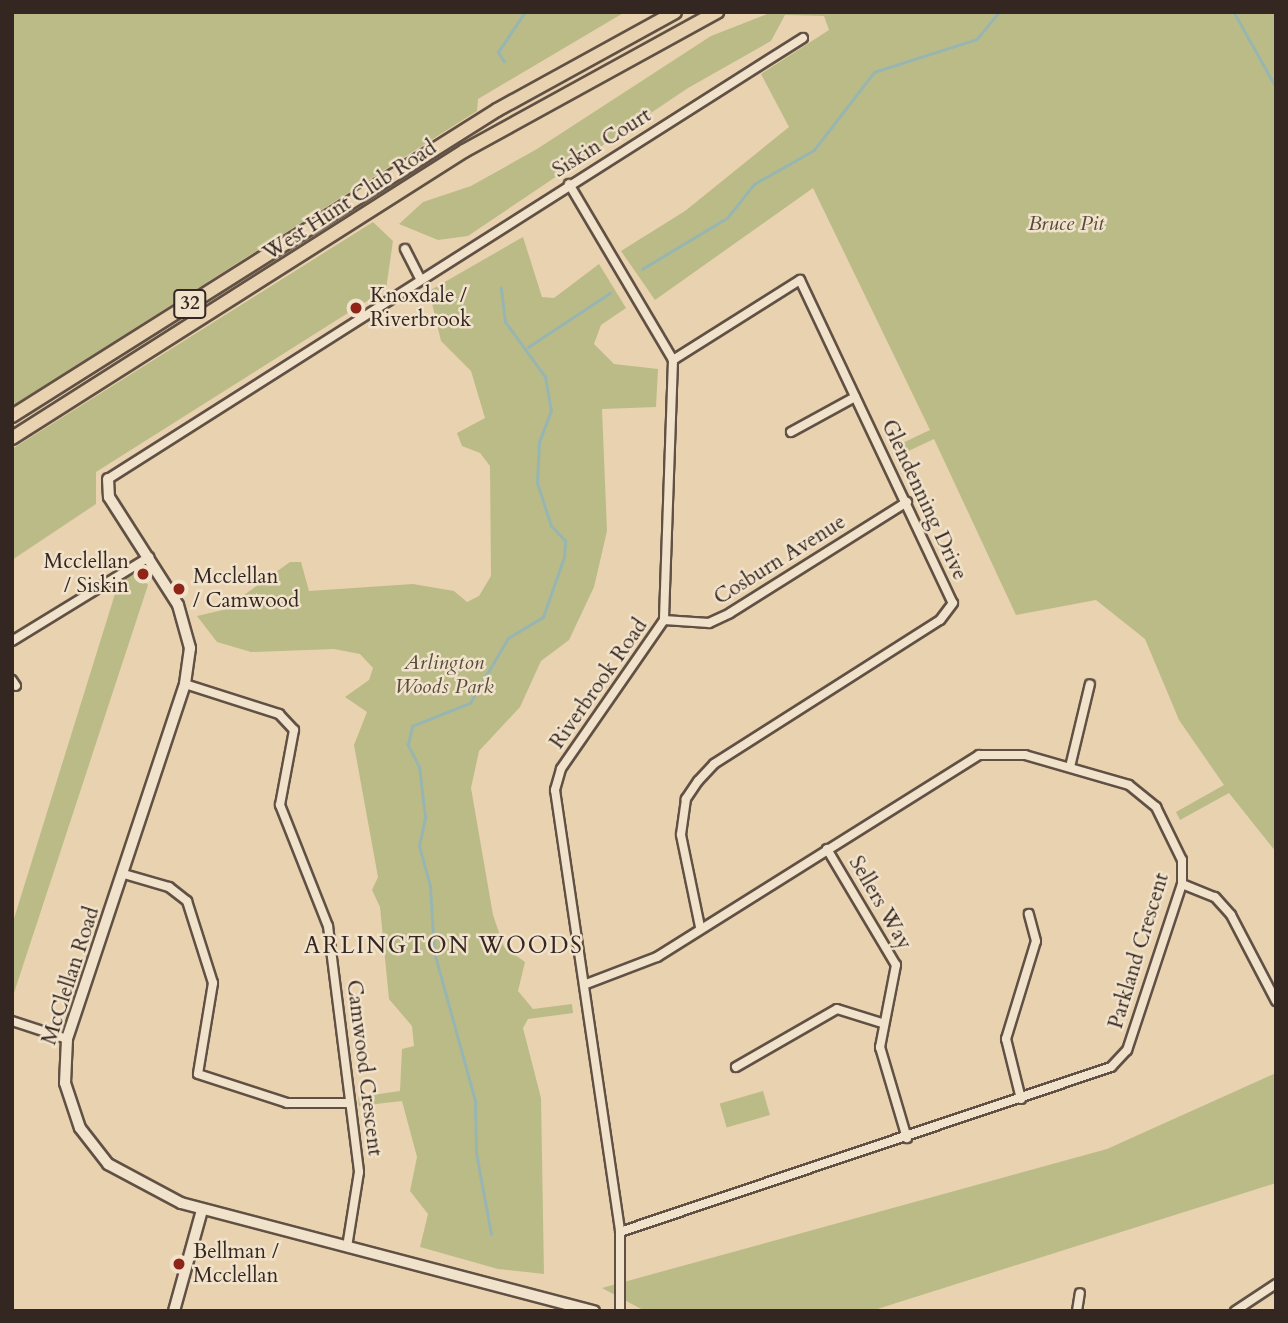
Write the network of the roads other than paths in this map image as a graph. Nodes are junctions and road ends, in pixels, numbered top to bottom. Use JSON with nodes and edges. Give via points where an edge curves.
{"nodes":[{"id":1,"x":675,"y":12,"type":"edge"},
{"id":2,"x":717,"y":12,"type":"edge"},
{"id":3,"x":803,"y":38,"type":"dead end"},
{"id":4,"x":569,"y":184,"type":"junction"},
{"id":5,"x":405,"y":249,"type":"dead end"},
{"id":6,"x":419,"y":277,"type":"junction"},
{"id":7,"x":673,"y":360,"type":"junction"},
{"id":8,"x":855,"y":397,"type":"junction"},
{"id":9,"x":12,"y":416,"type":"edge"},
{"id":10,"x":791,"y":432,"type":"dead end"},
{"id":11,"x":12,"y":438,"type":"edge"},
{"id":12,"x":108,"y":479,"type":"joint"},
{"id":13,"x":907,"y":502,"type":"junction"},
{"id":14,"x":149,"y":557,"type":"junction"},
{"id":15,"x":664,"y":621,"type":"junction"},
{"id":16,"x":12,"y":641,"type":"edge"},
{"id":17,"x":186,"y":684,"type":"junction"},
{"id":18,"x":1090,"y":684,"type":"dead end"},
{"id":19,"x":1070,"y":767,"type":"junction"},
{"id":20,"x":827,"y":849,"type":"junction"},
{"id":21,"x":124,"y":874,"type":"junction"},
{"id":22,"x":1182,"y":884,"type":"junction"},
{"id":23,"x":1029,"y":914,"type":"dead end"},
{"id":24,"x":700,"y":927,"type":"junction"},
{"id":25,"x":586,"y":984,"type":"junction"},
{"id":26,"x":1276,"y":1001,"type":"edge"},
{"id":27,"x":12,"y":1021,"type":"edge"},
{"id":28,"x":882,"y":1023,"type":"junction"},
{"id":29,"x":67,"y":1039,"type":"junction"},
{"id":30,"x":736,"y":1067,"type":"dead end"},
{"id":31,"x":1021,"y":1099,"type":"junction"},
{"id":32,"x":349,"y":1103,"type":"junction"},
{"id":33,"x":907,"y":1138,"type":"junction"},
{"id":34,"x":202,"y":1210,"type":"junction"},
{"id":35,"x":620,"y":1232,"type":"junction"},
{"id":36,"x":347,"y":1247,"type":"junction"},
{"id":37,"x":1276,"y":1284,"type":"edge"},
{"id":38,"x":1080,"y":1293,"type":"dead end"},
{"id":39,"x":174,"y":1311,"type":"edge"},
{"id":40,"x":594,"y":1311,"type":"edge"},
{"id":41,"x":620,"y":1311,"type":"edge"},
{"id":42,"x":1077,"y":1311,"type":"edge"},
{"id":43,"x":1235,"y":1311,"type":"edge"}],
"edges":[{"from":1,"to":9,"type":"main road","name":"West Hunt Club Road","number":"32","via":[[497,110]]},
{"from":2,"to":11,"type":"main road","name":"West Hunt Club Road","number":"32","via":[[464,150]]},
{"from":3,"to":4,"type":"street","name":"Siskin Court"},
{"from":4,"to":6,"type":"street","name":"Siskin Court"},
{"from":4,"to":7,"type":"street"},
{"from":5,"to":6,"type":"street"},
{"from":6,"to":12,"type":"street","name":"Siskin Court"},
{"from":7,"to":8,"type":"street","name":"Glendenning Drive","via":[[800,280]]},
{"from":7,"to":15,"type":"street","name":"Riverbrook Road"},
{"from":8,"to":10,"type":"street"},
{"from":8,"to":13,"type":"street","name":"Glendenning Drive"},
{"from":12,"to":14,"type":"street","name":"McClellan Road","via":[[109,497]]},
{"from":13,"to":15,"type":"street","name":"Cosburn Avenue","via":[[730,613],[709,623]]},
{"from":13,"to":24,"type":"street","name":"Glendenning Drive","via":[[953,603],[940,620],[714,764],[698,781],[686,799],[681,835]]},
{"from":14,"to":16,"type":"street"},
{"from":14,"to":17,"type":"street","name":"McClellan Road","via":[[186,626]]},
{"from":15,"to":25,"type":"street","name":"Riverbrook Road","via":[[561,769],[555,790]]},
{"from":17,"to":21,"type":"street","name":"McClellan Road"},
{"from":17,"to":32,"type":"street","name":"Camwood Crescent","via":[[279,714],[294,730],[280,805],[328,926]]},
{"from":18,"to":19,"type":"street"},
{"from":19,"to":20,"type":"street","name":"Parkland Crescent","via":[[1001,751],[979,755]]},
{"from":19,"to":22,"type":"street","name":"Parkland Crescent","via":[[1129,785],[1156,807],[1177,844]]},
{"from":20,"to":24,"type":"street","name":"Parkland Crescent"},
{"from":20,"to":28,"type":"street","name":"Sellers Way","via":[[896,965]]},
{"from":21,"to":29,"type":"street","name":"McClellan Road"},
{"from":21,"to":32,"type":"street","via":[[169,887],[187,901],[213,983],[198,1074],[287,1102]]},
{"from":22,"to":26,"type":"street","via":[[1215,897],[1231,915]]},
{"from":22,"to":31,"type":"street","name":"Parkland Crescent","via":[[1127,1050],[1091,1078]]},
{"from":23,"to":31,"type":"street","via":[[1036,941],[1006,1039]]},
{"from":24,"to":25,"type":"street","name":"Parkland Crescent","via":[[657,957]]},
{"from":25,"to":35,"type":"street","name":"Riverbrook Road"},
{"from":27,"to":29,"type":"street"},
{"from":28,"to":30,"type":"street","via":[[837,1009]]},
{"from":28,"to":33,"type":"street","name":"Sellers Way","via":[[884,1069]]},
{"from":29,"to":34,"type":"street","name":"McClellan Road","via":[[65,1083],[91,1147],[147,1189]]},
{"from":31,"to":33,"type":"street","name":"Parkland Crescent"},
{"from":32,"to":36,"type":"street","name":"Camwood Crescent","via":[[359,1172]]},
{"from":33,"to":35,"type":"street","name":"Parkland Crescent"},
{"from":34,"to":36,"type":"street","name":"McClellan Road"},
{"from":34,"to":39,"type":"street"},
{"from":35,"to":41,"type":"street","name":"Riverbrook Road"},
{"from":36,"to":40,"type":"street","name":"McClellan Road"},
{"from":37,"to":43,"type":"street"},
{"from":38,"to":42,"type":"street"}]}
